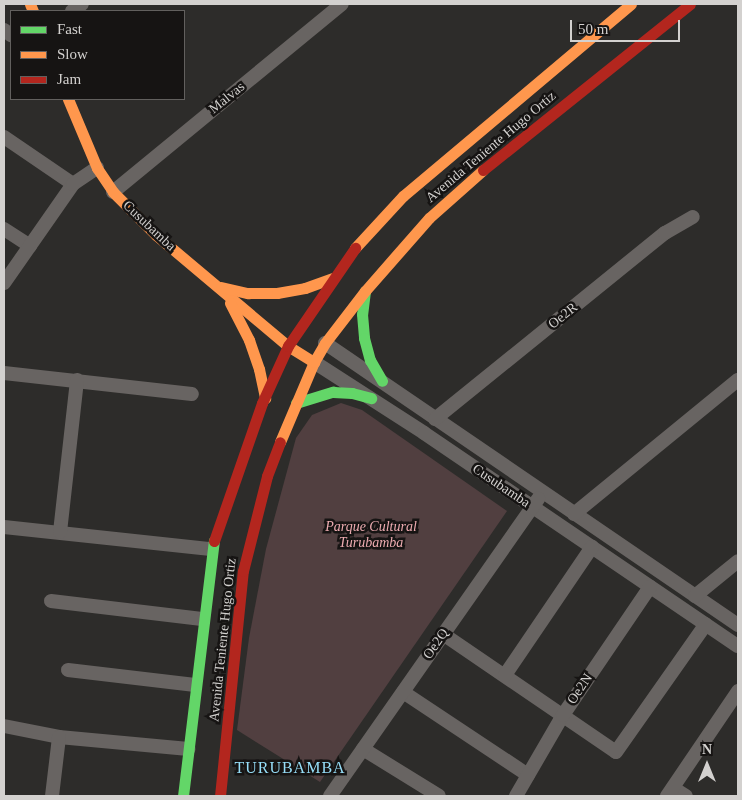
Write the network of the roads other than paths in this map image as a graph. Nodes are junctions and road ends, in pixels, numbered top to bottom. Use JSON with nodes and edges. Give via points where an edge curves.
{"nodes":[{"id":1,"x":342,"y":4,"type":"edge"},
{"id":2,"x":631,"y":4,"type":"edge"},
{"id":3,"x":690,"y":4,"type":"edge"},
{"id":4,"x":68,"y":100,"type":"edge"},
{"id":5,"x":4,"y":137,"type":"edge"},
{"id":6,"x":97,"y":168,"type":"junction"},
{"id":7,"x":73,"y":184,"type":"junction"},
{"id":8,"x":113,"y":192,"type":"junction"},
{"id":9,"x":693,"y":217,"type":"dead end"},
{"id":10,"x":4,"y":229,"type":"edge"},
{"id":11,"x":30,"y":246,"type":"junction"},
{"id":12,"x":332,"y":278,"type":"junction"},
{"id":13,"x":4,"y":283,"type":"edge"},
{"id":14,"x":220,"y":287,"type":"junction"},
{"id":15,"x":365,"y":291,"type":"junction"},
{"id":16,"x":264,"y":326,"type":"junction"},
{"id":17,"x":298,"y":330,"type":"junction"},
{"id":18,"x":325,"y":343,"type":"junction"},
{"id":19,"x":288,"y":346,"type":"junction"},
{"id":20,"x":314,"y":362,"type":"junction"},
{"id":21,"x":4,"y":373,"type":"edge"},
{"id":22,"x":77,"y":380,"type":"junction"},
{"id":23,"x":738,"y":380,"type":"edge"},
{"id":24,"x":382,"y":381,"type":"junction"},
{"id":25,"x":192,"y":394,"type":"dead end"},
{"id":26,"x":265,"y":398,"type":"junction"},
{"id":27,"x":371,"y":398,"type":"junction"},
{"id":28,"x":296,"y":403,"type":"junction"},
{"id":29,"x":435,"y":420,"type":"junction"},
{"id":30,"x":542,"y":493,"type":"junction"},
{"id":31,"x":532,"y":507,"type":"junction"},
{"id":32,"x":574,"y":514,"type":"junction"},
{"id":33,"x":4,"y":527,"type":"edge"},
{"id":34,"x":60,"y":532,"type":"junction"},
{"id":35,"x":592,"y":547,"type":"junction"},
{"id":36,"x":211,"y":549,"type":"junction"},
{"id":37,"x":738,"y":561,"type":"edge"},
{"id":38,"x":650,"y":586,"type":"junction"},
{"id":39,"x":695,"y":596,"type":"junction"},
{"id":40,"x":51,"y":601,"type":"dead end"},
{"id":41,"x":202,"y":619,"type":"junction"},
{"id":42,"x":706,"y":624,"type":"junction"},
{"id":43,"x":738,"y":625,"type":"edge"},
{"id":44,"x":443,"y":634,"type":"junction"},
{"id":45,"x":738,"y":646,"type":"edge"},
{"id":46,"x":68,"y":670,"type":"dead end"},
{"id":47,"x":505,"y":675,"type":"junction"},
{"id":48,"x":196,"y":685,"type":"junction"},
{"id":49,"x":738,"y":691,"type":"edge"},
{"id":50,"x":403,"y":692,"type":"junction"},
{"id":51,"x":563,"y":715,"type":"junction"},
{"id":52,"x":4,"y":726,"type":"edge"},
{"id":53,"x":59,"y":736,"type":"junction"},
{"id":54,"x":188,"y":749,"type":"junction"},
{"id":55,"x":363,"y":749,"type":"junction"},
{"id":56,"x":528,"y":775,"type":"junction"},
{"id":57,"x":670,"y":792,"type":"edge"},
{"id":58,"x":52,"y":796,"type":"edge"},
{"id":59,"x":183,"y":796,"type":"edge"},
{"id":60,"x":220,"y":796,"type":"edge"},
{"id":61,"x":330,"y":796,"type":"edge"},
{"id":62,"x":439,"y":796,"type":"edge"},
{"id":63,"x":516,"y":796,"type":"edge"},
{"id":64,"x":686,"y":796,"type":"edge"}],
"edges":[{"from":1,"to":8,"type":"street","name":"Malvas"},
{"from":2,"to":12,"type":"main road","name":"Avenida Teniente Hugo Ortiz","via":[[403,196],[367,233]]},
{"from":3,"to":15,"type":"main road","name":"Avenida Teniente Hugo Ortiz","via":[[477,175],[429,218]]},
{"from":4,"to":6,"type":"main road","name":"Cusubamba"},
{"from":5,"to":7,"type":"street"},
{"from":6,"to":7,"type":"street"},
{"from":6,"to":8,"type":"main road","name":"Cusubamba"},
{"from":7,"to":11,"type":"street"},
{"from":8,"to":14,"type":"main road","name":"Cusubamba","via":[[156,235]]},
{"from":9,"to":29,"type":"street","name":"Oe2R","via":[[665,233]]},
{"from":10,"to":11,"type":"street"},
{"from":11,"to":13,"type":"street"},
{"from":12,"to":14,"type":"main road","via":[[306,288],[277,293],[248,293]]},
{"from":12,"to":17,"type":"main road","name":"Avenida Teniente Hugo Ortiz"},
{"from":14,"to":16,"type":"main road","name":"Cusubamba"},
{"from":14,"to":26,"type":"main road","via":[[250,340]]},
{"from":15,"to":18,"type":"main road","name":"Avenida Teniente Hugo Ortiz"},
{"from":15,"to":24,"type":"main road","via":[[362,314],[364,338],[370,360]]},
{"from":16,"to":17,"type":"main road","name":"Cusubamba"},
{"from":16,"to":19,"type":"main road","name":"Cusubamba"},
{"from":17,"to":18,"type":"main road","name":"Cusubamba"},
{"from":17,"to":19,"type":"main road","name":"Avenida Teniente Hugo Ortiz"},
{"from":18,"to":20,"type":"main road","name":"Avenida Teniente Hugo Ortiz"},
{"from":18,"to":24,"type":"street","name":"Cusubamba"},
{"from":19,"to":20,"type":"main road","name":"Cusubamba"},
{"from":19,"to":26,"type":"main road","name":"Avenida Teniente Hugo Ortiz"},
{"from":20,"to":27,"type":"street","name":"Cusubamba"},
{"from":20,"to":28,"type":"main road","name":"Avenida Teniente Hugo Ortiz"},
{"from":21,"to":22,"type":"street"},
{"from":22,"to":25,"type":"street"},
{"from":22,"to":34,"type":"street"},
{"from":23,"to":32,"type":"street"},
{"from":24,"to":29,"type":"street","name":"Cusubamba"},
{"from":26,"to":36,"type":"main road","name":"Avenida Teniente Hugo Ortiz"},
{"from":27,"to":28,"type":"main road","via":[[333,392]]},
{"from":27,"to":31,"type":"street","name":"Cusubamba"},
{"from":28,"to":60,"type":"main road","name":"Avenida Teniente Hugo Ortiz","via":[[267,476],[243,571]]},
{"from":29,"to":30,"type":"street","name":"Cusubamba"},
{"from":30,"to":31,"type":"street","name":"Oe2Q"},
{"from":30,"to":32,"type":"street","name":"Cusubamba"},
{"from":31,"to":35,"type":"street","name":"Cusubamba"},
{"from":31,"to":44,"type":"street","name":"Oe2Q"},
{"from":32,"to":39,"type":"street","name":"Cusubamba"},
{"from":33,"to":34,"type":"street"},
{"from":34,"to":36,"type":"street"},
{"from":35,"to":38,"type":"street","name":"Cusubamba"},
{"from":35,"to":47,"type":"street"},
{"from":36,"to":41,"type":"main road","name":"Avenida Teniente Hugo Ortiz"},
{"from":37,"to":39,"type":"street"},
{"from":38,"to":42,"type":"street","name":"Cusubamba"},
{"from":38,"to":51,"type":"street","name":"Oe2N"},
{"from":39,"to":43,"type":"street","name":"Cusubamba"},
{"from":40,"to":41,"type":"street"},
{"from":41,"to":48,"type":"main road","name":"Avenida Teniente Hugo Ortiz"},
{"from":42,"to":45,"type":"street","name":"Cusubamba"},
{"from":42,"to":51,"type":"street","via":[[616,752]]},
{"from":44,"to":47,"type":"street"},
{"from":44,"to":50,"type":"street","name":"Oe2Q"},
{"from":46,"to":48,"type":"street"},
{"from":47,"to":51,"type":"street"},
{"from":48,"to":54,"type":"main road","name":"Avenida Teniente Hugo Ortiz"},
{"from":49,"to":57,"type":"street"},
{"from":50,"to":55,"type":"street","name":"Oe2Q"},
{"from":50,"to":56,"type":"street"},
{"from":51,"to":56,"type":"street","name":"Oe2N"},
{"from":52,"to":53,"type":"street"},
{"from":53,"to":54,"type":"street"},
{"from":53,"to":58,"type":"street"},
{"from":54,"to":59,"type":"main road","name":"Avenida Teniente Hugo Ortiz"},
{"from":55,"to":61,"type":"street","name":"Oe2Q"},
{"from":55,"to":62,"type":"street"},
{"from":56,"to":63,"type":"street","name":"Oe2N"},
{"from":57,"to":64,"type":"street"}]}
